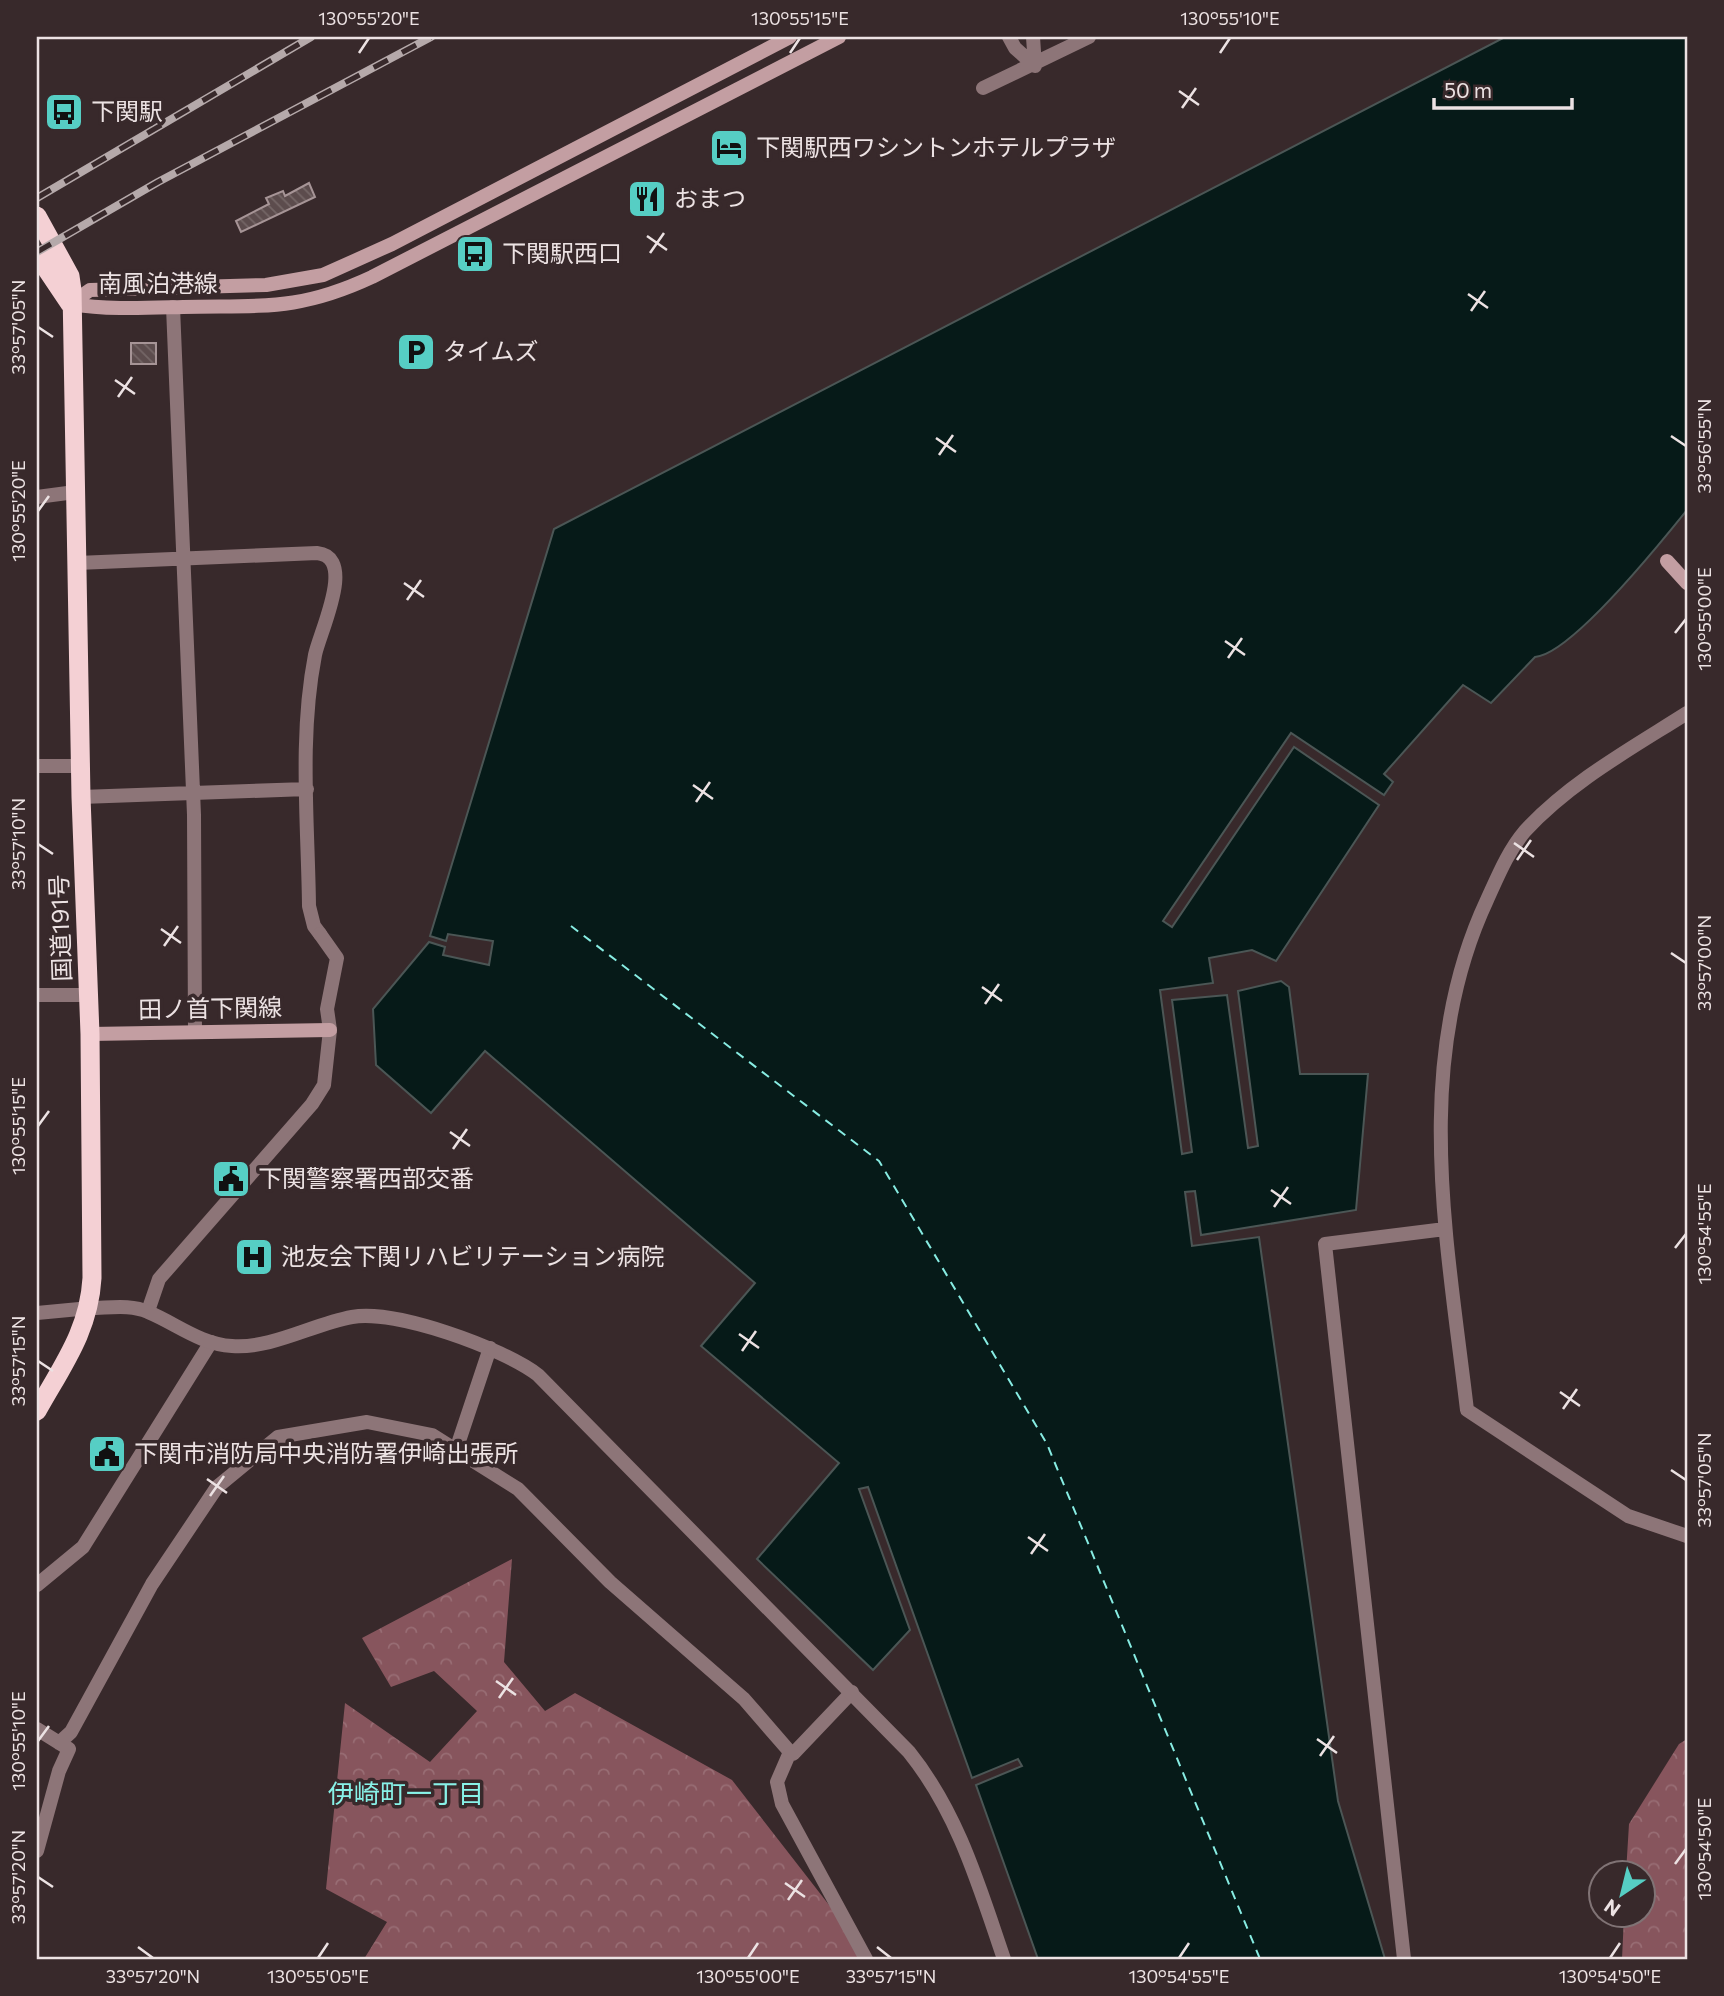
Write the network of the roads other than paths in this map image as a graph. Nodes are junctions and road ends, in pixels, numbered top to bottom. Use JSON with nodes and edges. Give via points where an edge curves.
{"nodes":[{"id":1,"x":790,"y":37,"type":"edge"},
{"id":2,"x":839,"y":37,"type":"edge"},
{"id":3,"x":1009,"y":37,"type":"edge"},
{"id":4,"x":1032,"y":37,"type":"edge"},
{"id":5,"x":1089,"y":37,"type":"edge"},
{"id":6,"x":1035,"y":66,"type":"junction"},
{"id":7,"x":983,"y":88,"type":"dead end"},
{"id":8,"x":37,"y":216,"type":"edge"},
{"id":9,"x":37,"y":255,"type":"edge"},
{"id":10,"x":70,"y":304,"type":"junction"},
{"id":11,"x":173,"y":307,"type":"junction"},
{"id":12,"x":75,"y":492,"type":"junction"},
{"id":13,"x":37,"y":497,"type":"edge"},
{"id":14,"x":186,"y":561,"type":"junction"},
{"id":15,"x":1667,"y":561,"type":"dead end"},
{"id":16,"x":77,"y":563,"type":"junction"},
{"id":17,"x":1687,"y":583,"type":"edge"},
{"id":18,"x":1687,"y":713,"type":"edge"},
{"id":19,"x":37,"y":766,"type":"edge"},
{"id":20,"x":80,"y":766,"type":"junction"},
{"id":21,"x":307,"y":789,"type":"junction"},
{"id":22,"x":192,"y":795,"type":"junction"},
{"id":23,"x":81,"y":797,"type":"junction"},
{"id":24,"x":37,"y":995,"type":"edge"},
{"id":25,"x":88,"y":995,"type":"junction"},
{"id":26,"x":330,"y":1030,"type":"junction"},
{"id":27,"x":195,"y":1032,"type":"junction"},
{"id":28,"x":90,"y":1034,"type":"junction"},
{"id":29,"x":1445,"y":1229,"type":"junction"},
{"id":30,"x":90,"y":1308,"type":"junction"},
{"id":31,"x":148,"y":1311,"type":"junction"},
{"id":32,"x":37,"y":1313,"type":"edge"},
{"id":33,"x":211,"y":1342,"type":"junction"},
{"id":34,"x":490,"y":1348,"type":"junction"},
{"id":35,"x":37,"y":1411,"type":"edge"},
{"id":36,"x":456,"y":1450,"type":"junction"},
{"id":37,"x":1687,"y":1536,"type":"edge"},
{"id":38,"x":37,"y":1585,"type":"edge"},
{"id":39,"x":852,"y":1692,"type":"junction"},
{"id":40,"x":37,"y":1729,"type":"edge"},
{"id":41,"x":59,"y":1743,"type":"junction"},
{"id":42,"x":793,"y":1754,"type":"dead end"},
{"id":43,"x":37,"y":1851,"type":"edge"},
{"id":44,"x":866,"y":1959,"type":"edge"},
{"id":45,"x":1004,"y":1959,"type":"edge"},
{"id":46,"x":1404,"y":1959,"type":"edge"}],
"edges":[{"from":1,"to":10,"type":"main road","name":"南風泊港線","via":[[392,244],[323,275],[266,285],[90,290]]},
{"from":2,"to":11,"type":"main road","name":"南風泊港線","via":[[344,290],[291,305]]},
{"from":3,"to":6,"type":"street"},
{"from":4,"to":6,"type":"street"},
{"from":5,"to":6,"type":"street"},
{"from":6,"to":7,"type":"street"},
{"from":8,"to":10,"type":"highway","name":"国道191号","via":[[70,276]]},
{"from":9,"to":10,"type":"highway"},
{"from":10,"to":11,"type":"main road","name":"南風泊港線"},
{"from":10,"to":12,"type":"highway","name":"国道191号"},
{"from":11,"to":14,"type":"street"},
{"from":12,"to":13,"type":"street"},
{"from":12,"to":16,"type":"highway","name":"国道191号"},
{"from":14,"to":16,"type":"street"},
{"from":14,"to":21,"type":"street","via":[[317,553],[326,554],[336,566],[338,575],[310,679]]},
{"from":14,"to":22,"type":"street"},
{"from":15,"to":17,"type":"main road"},
{"from":16,"to":20,"type":"highway","name":"国道191号"},
{"from":18,"to":29,"type":"street","via":[[1566,794],[1512,847],[1489,895],[1469,938],[1442,1072],[1439,1141]]},
{"from":19,"to":20,"type":"street"},
{"from":20,"to":23,"type":"highway","name":"国道191号"},
{"from":21,"to":22,"type":"street"},
{"from":21,"to":26,"type":"street","via":[[309,906],[320,934],[337,958],[327,1009]]},
{"from":22,"to":23,"type":"street"},
{"from":22,"to":27,"type":"street"},
{"from":23,"to":25,"type":"highway","name":"国道191号"},
{"from":24,"to":25,"type":"street"},
{"from":25,"to":28,"type":"highway","name":"国道191号"},
{"from":26,"to":27,"type":"main road","name":"田ノ首下関線"},
{"from":26,"to":31,"type":"street","via":[[324,1084],[312,1104],[159,1279]]},
{"from":27,"to":28,"type":"main road","name":"田ノ首下関線"},
{"from":28,"to":30,"type":"highway","name":"国道191号"},
{"from":29,"to":37,"type":"street","via":[[1467,1410],[1628,1517]]},
{"from":29,"to":46,"type":"street","via":[[1325,1244]]},
{"from":30,"to":31,"type":"street"},
{"from":30,"to":32,"type":"street"},
{"from":30,"to":35,"type":"highway","name":"国道191号"},
{"from":31,"to":33,"type":"street"},
{"from":33,"to":34,"type":"street","via":[[247,1346],[353,1317],[389,1319]]},
{"from":33,"to":38,"type":"street","via":[[83,1547]]},
{"from":34,"to":36,"type":"street"},
{"from":34,"to":39,"type":"street","via":[[538,1375]]},
{"from":36,"to":41,"type":"street","via":[[432,1435],[380,1422],[350,1422],[278,1437],[228,1476],[194,1518],[71,1731]]},
{"from":36,"to":44,"type":"street","via":[[518,1489],[610,1582],[772,1727],[790,1752],[777,1782],[782,1804]]},
{"from":39,"to":42,"type":"street"},
{"from":39,"to":45,"type":"street","via":[[933,1781],[970,1860]]},
{"from":40,"to":41,"type":"street"},
{"from":41,"to":43,"type":"street","via":[[69,1749]]}]}
